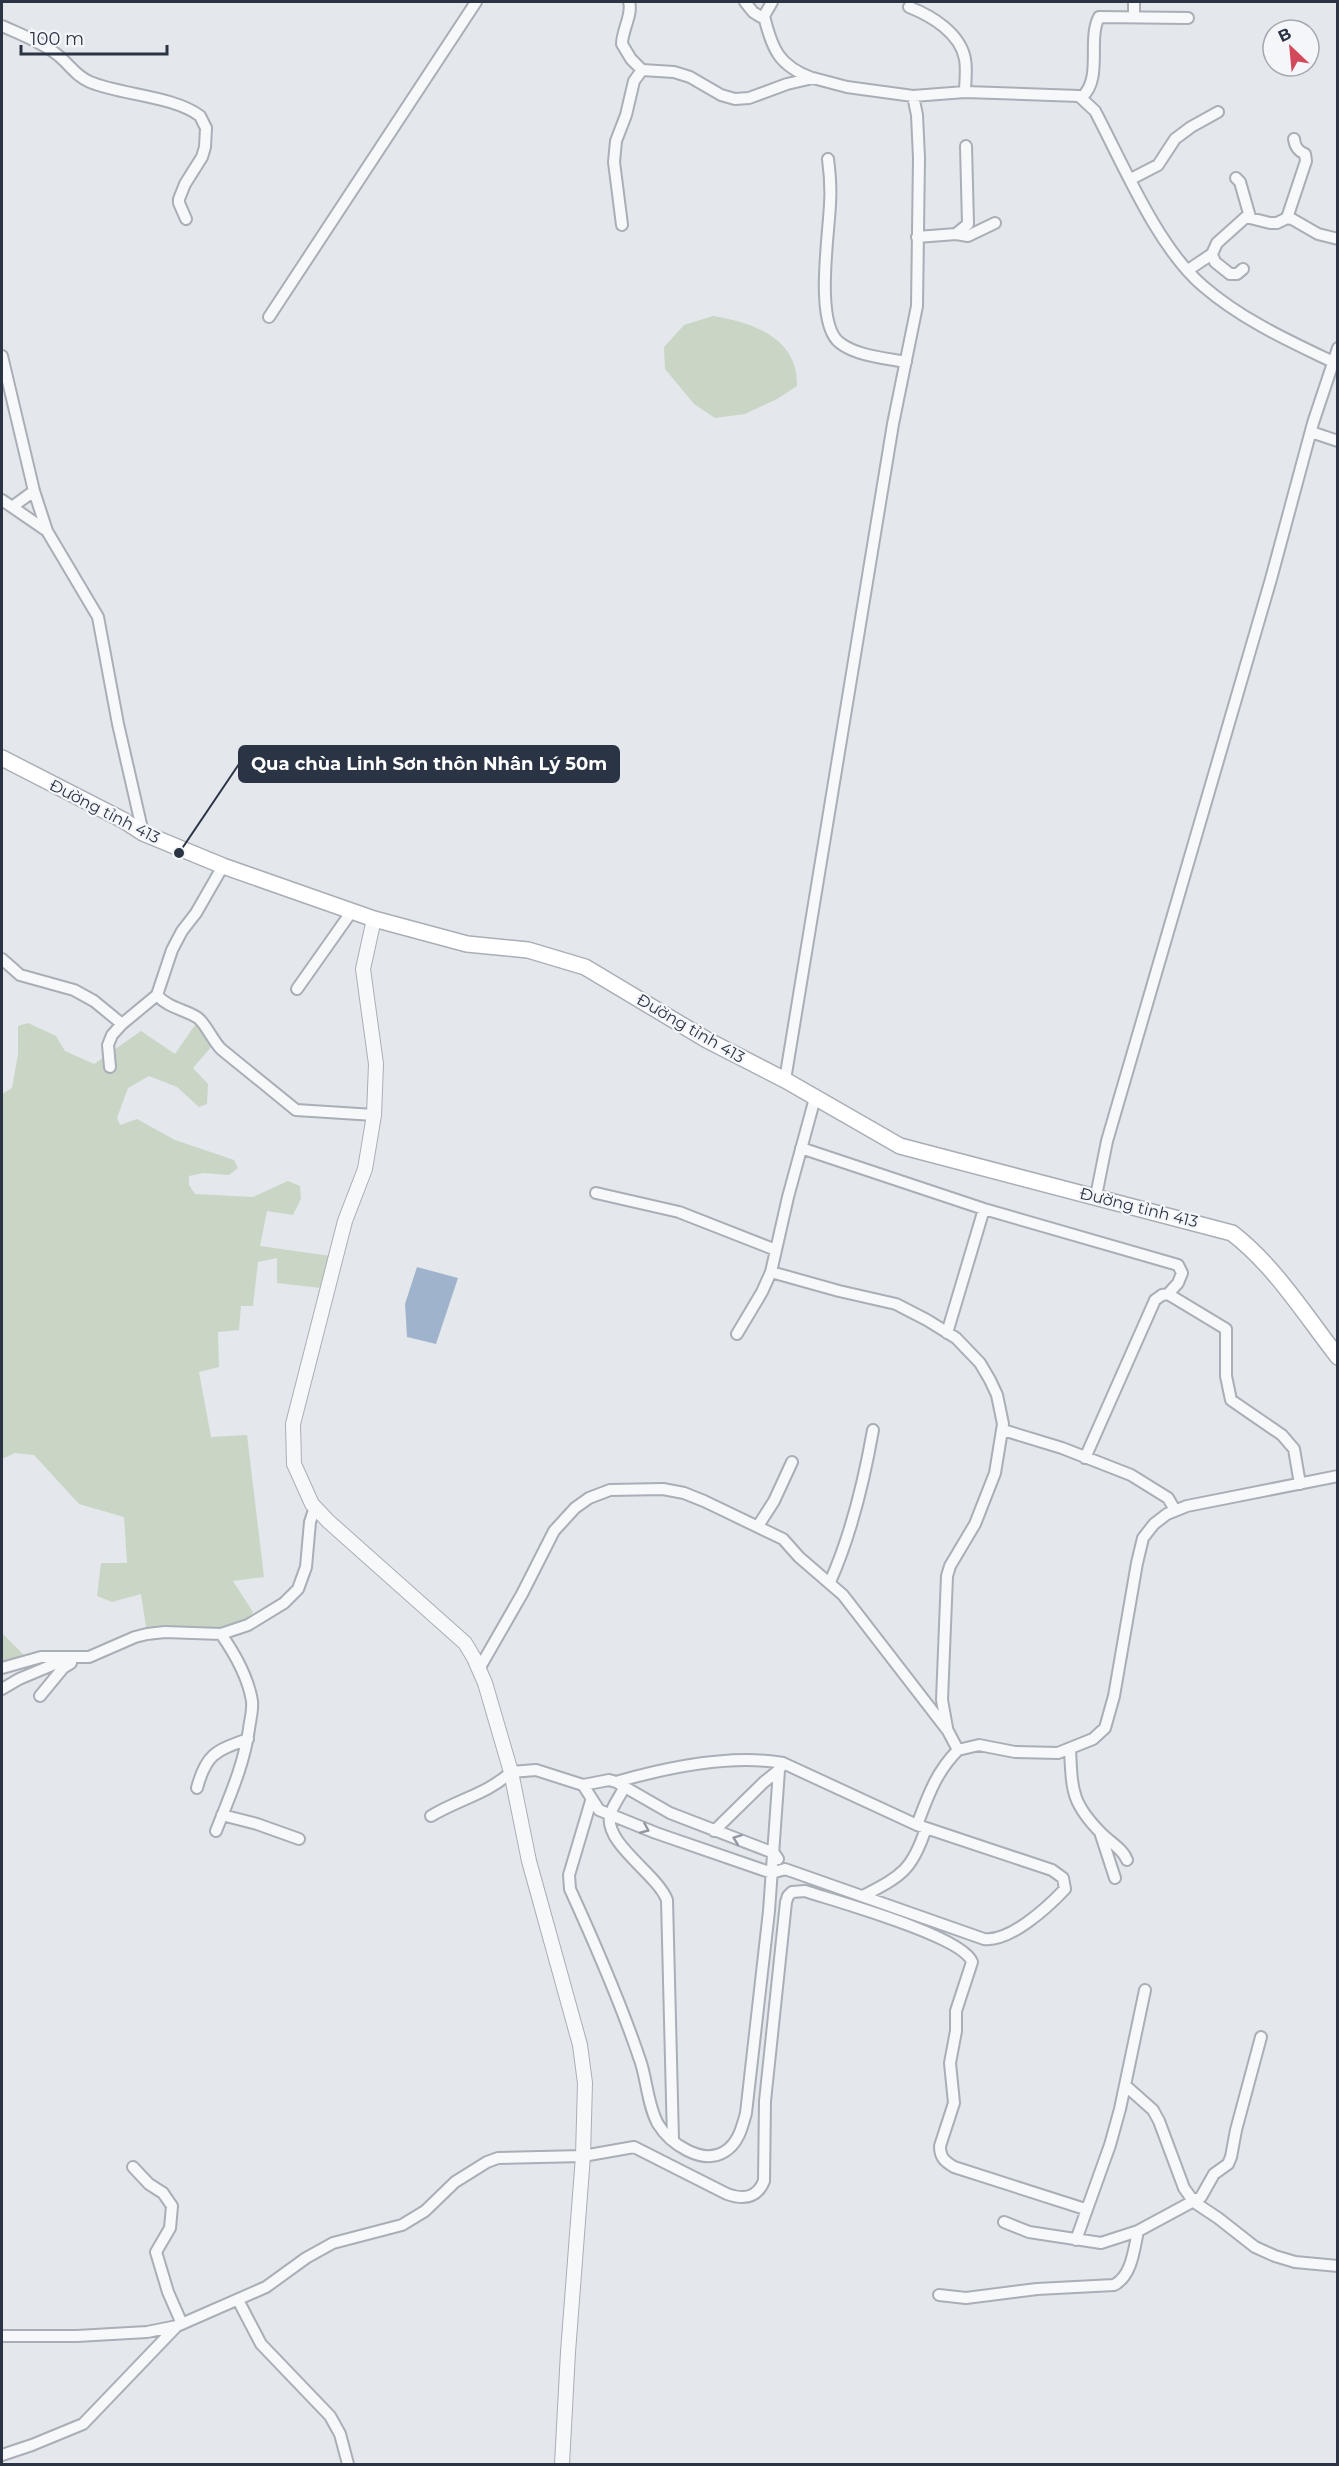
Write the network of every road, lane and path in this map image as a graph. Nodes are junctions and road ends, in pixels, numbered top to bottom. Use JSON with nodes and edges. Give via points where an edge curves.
{"nodes":[{"id":1,"x":629,"y":2,"type":"edge"},
{"id":2,"x":745,"y":2,"type":"edge"},
{"id":3,"x":772,"y":2,"type":"edge"},
{"id":4,"x":1134,"y":2,"type":"edge"},
{"id":5,"x":478,"y":3,"type":"edge"},
{"id":6,"x":909,"y":7,"type":"dead end"},
{"id":7,"x":764,"y":16,"type":"junction"},
{"id":8,"x":1134,"y":16,"type":"junction"},
{"id":9,"x":1188,"y":18,"type":"dead end"},
{"id":10,"x":2,"y":26,"type":"edge"},
{"id":11,"x":642,"y":70,"type":"junction"},
{"id":12,"x":813,"y":78,"type":"junction"},
{"id":13,"x":965,"y":92,"type":"junction"},
{"id":14,"x":913,"y":96,"type":"junction"},
{"id":15,"x":1082,"y":97,"type":"junction"},
{"id":16,"x":1218,"y":112,"type":"dead end"},
{"id":17,"x":1294,"y":139,"type":"dead end"},
{"id":18,"x":966,"y":146,"type":"dead end"},
{"id":19,"x":828,"y":159,"type":"dead end"},
{"id":20,"x":1236,"y":178,"type":"dead end"},
{"id":21,"x":1131,"y":179,"type":"junction"},
{"id":22,"x":1250,"y":217,"type":"junction"},
{"id":23,"x":1287,"y":218,"type":"junction"},
{"id":24,"x":186,"y":219,"type":"dead end"},
{"id":25,"x":994,"y":223,"type":"dead end"},
{"id":26,"x":622,"y":225,"type":"dead end"},
{"id":27,"x":956,"y":234,"type":"junction"},
{"id":28,"x":917,"y":237,"type":"junction"},
{"id":29,"x":1338,"y":240,"type":"edge"},
{"id":30,"x":1212,"y":254,"type":"junction"},
{"id":31,"x":1243,"y":269,"type":"dead end"},
{"id":32,"x":1188,"y":270,"type":"junction"},
{"id":33,"x":269,"y":317,"type":"dead end"},
{"id":34,"x":1338,"y":348,"type":"edge"},
{"id":35,"x":2,"y":356,"type":"edge"},
{"id":36,"x":906,"y":362,"type":"junction"},
{"id":37,"x":1333,"y":362,"type":"junction"},
{"id":38,"x":1311,"y":432,"type":"junction"},
{"id":39,"x":1338,"y":441,"type":"edge"},
{"id":40,"x":34,"y":491,"type":"junction"},
{"id":41,"x":2,"y":500,"type":"edge"},
{"id":42,"x":12,"y":507,"type":"junction"},
{"id":43,"x":47,"y":531,"type":"junction"},
{"id":44,"x":2,"y":758,"type":"edge"},
{"id":45,"x":143,"y":833,"type":"junction"},
{"id":46,"x":223,"y":866,"type":"junction"},
{"id":47,"x":352,"y":911,"type":"junction"},
{"id":48,"x":374,"y":919,"type":"junction"},
{"id":49,"x":2,"y":959,"type":"edge"},
{"id":50,"x":297,"y":989,"type":"dead end"},
{"id":51,"x":157,"y":995,"type":"junction"},
{"id":52,"x":122,"y":1024,"type":"junction"},
{"id":53,"x":110,"y":1067,"type":"dead end"},
{"id":54,"x":785,"y":1080,"type":"junction"},
{"id":55,"x":815,"y":1098,"type":"junction"},
{"id":56,"x":374,"y":1115,"type":"junction"},
{"id":57,"x":801,"y":1148,"type":"junction"},
{"id":58,"x":596,"y":1192,"type":"dead end"},
{"id":59,"x":1096,"y":1196,"type":"junction"},
{"id":60,"x":984,"y":1209,"type":"junction"},
{"id":61,"x":777,"y":1250,"type":"junction"},
{"id":62,"x":771,"y":1272,"type":"junction"},
{"id":63,"x":1168,"y":1294,"type":"junction"},
{"id":64,"x":947,"y":1333,"type":"junction"},
{"id":65,"x":737,"y":1334,"type":"dead end"},
{"id":66,"x":1338,"y":1358,"type":"edge"},
{"id":67,"x":873,"y":1430,"type":"dead end"},
{"id":68,"x":1003,"y":1430,"type":"junction"},
{"id":69,"x":1085,"y":1458,"type":"junction"},
{"id":70,"x":792,"y":1462,"type":"dead end"},
{"id":71,"x":1338,"y":1476,"type":"edge"},
{"id":72,"x":1300,"y":1484,"type":"junction"},
{"id":73,"x":315,"y":1507,"type":"junction"},
{"id":74,"x":1175,"y":1510,"type":"junction"},
{"id":75,"x":758,"y":1526,"type":"junction"},
{"id":76,"x":830,"y":1582,"type":"junction"},
{"id":77,"x":221,"y":1634,"type":"junction"},
{"id":78,"x":74,"y":1658,"type":"junction"},
{"id":79,"x":2,"y":1668,"type":"edge"},
{"id":80,"x":478,"y":1669,"type":"junction"},
{"id":81,"x":2,"y":1689,"type":"edge"},
{"id":82,"x":40,"y":1696,"type":"dead end"},
{"id":83,"x":948,"y":1731,"type":"junction"},
{"id":84,"x":248,"y":1739,"type":"junction"},
{"id":85,"x":1070,"y":1749,"type":"junction"},
{"id":86,"x":958,"y":1750,"type":"junction"},
{"id":87,"x":781,"y":1767,"type":"junction"},
{"id":88,"x":511,"y":1772,"type":"junction"},
{"id":89,"x":621,"y":1784,"type":"junction"},
{"id":90,"x":583,"y":1785,"type":"junction"},
{"id":91,"x":197,"y":1788,"type":"dead end"},
{"id":92,"x":591,"y":1801,"type":"junction"},
{"id":93,"x":610,"y":1814,"type":"junction"},
{"id":94,"x":222,"y":1815,"type":"junction"},
{"id":95,"x":431,"y":1816,"type":"dead end"},
{"id":96,"x":921,"y":1827,"type":"junction"},
{"id":97,"x":216,"y":1831,"type":"dead end"},
{"id":98,"x":714,"y":1831,"type":"junction"},
{"id":99,"x":1100,"y":1832,"type":"junction"},
{"id":100,"x":299,"y":1839,"type":"dead end"},
{"id":101,"x":774,"y":1853,"type":"junction"},
{"id":102,"x":1127,"y":1860,"type":"dead end"},
{"id":103,"x":785,"y":1869,"type":"junction"},
{"id":104,"x":772,"y":1873,"type":"junction"},
{"id":105,"x":1115,"y":1878,"type":"dead end"},
{"id":106,"x":863,"y":1896,"type":"junction"},
{"id":107,"x":1145,"y":1990,"type":"dead end"},
{"id":108,"x":1261,"y":2037,"type":"dead end"},
{"id":109,"x":1126,"y":2086,"type":"junction"},
{"id":110,"x":673,"y":2140,"type":"junction"},
{"id":111,"x":583,"y":2156,"type":"junction"},
{"id":112,"x":133,"y":2167,"type":"dead end"},
{"id":113,"x":1194,"y":2202,"type":"junction"},
{"id":114,"x":1085,"y":2210,"type":"junction"},
{"id":115,"x":1004,"y":2222,"type":"dead end"},
{"id":116,"x":1138,"y":2231,"type":"junction"},
{"id":117,"x":1076,"y":2240,"type":"junction"},
{"id":118,"x":1338,"y":2266,"type":"edge"},
{"id":119,"x":939,"y":2295,"type":"dead end"},
{"id":120,"x":238,"y":2300,"type":"junction"},
{"id":121,"x":179,"y":2325,"type":"junction"},
{"id":122,"x":2,"y":2336,"type":"edge"},
{"id":123,"x":2,"y":2455,"type":"edge"},
{"id":124,"x":348,"y":2464,"type":"edge"},
{"id":125,"x":562,"y":2464,"type":"edge"}],
"edges":[{"from":1,"to":11,"type":"street","via":[[622,44]]},
{"from":2,"to":7,"type":"street","via":[[753,12]]},
{"from":3,"to":7,"type":"street"},
{"from":4,"to":8,"type":"street"},
{"from":5,"to":33,"type":"street"},
{"from":6,"to":13,"type":"street","via":[[932,18],[962,48]]},
{"from":7,"to":12,"type":"street","via":[[778,55],[788,66]]},
{"from":8,"to":9,"type":"street"},
{"from":8,"to":15,"type":"street","via":[[1097,19],[1093,71]]},
{"from":10,"to":24,"type":"street","via":[[58,54],[76,75],[88,81],[163,101],[201,117],[206,128],[205,147],[179,199]]},
{"from":11,"to":12,"type":"street","via":[[674,72],[735,99]]},
{"from":11,"to":26,"type":"street","via":[[634,81],[616,141],[614,162]]},
{"from":12,"to":14,"type":"street"},
{"from":13,"to":14,"type":"street"},
{"from":13,"to":15,"type":"street"},
{"from":14,"to":28,"type":"street","via":[[919,158]]},
{"from":15,"to":21,"type":"street","via":[[1095,111]]},
{"from":16,"to":21,"type":"street","via":[[1176,139],[1158,165]]},
{"from":17,"to":23,"type":"street","via":[[1306,161]]},
{"from":18,"to":27,"type":"street","via":[[968,224]]},
{"from":19,"to":36,"type":"street","via":[[830,199],[824,289],[833,333],[842,345]]},
{"from":20,"to":22,"type":"street"},
{"from":21,"to":32,"type":"street","via":[[1166,244]]},
{"from":22,"to":23,"type":"street","via":[[1277,224]]},
{"from":22,"to":30,"type":"street","via":[[1228,230]]},
{"from":23,"to":29,"type":"street"},
{"from":25,"to":27,"type":"street","via":[[968,236]]},
{"from":27,"to":28,"type":"street"},
{"from":28,"to":36,"type":"street","via":[[917,306]]},
{"from":30,"to":31,"type":"street","via":[[1215,262],[1230,274]]},
{"from":30,"to":32,"type":"street"},
{"from":32,"to":37,"type":"street","via":[[1201,285],[1244,316]]},
{"from":34,"to":37,"type":"street"},
{"from":35,"to":40,"type":"street"},
{"from":36,"to":54,"type":"street"},
{"from":37,"to":38,"type":"street"},
{"from":38,"to":39,"type":"street"},
{"from":38,"to":59,"type":"street","via":[[1107,1141]]},
{"from":40,"to":42,"type":"street"},
{"from":40,"to":43,"type":"street"},
{"from":41,"to":42,"type":"street"},
{"from":42,"to":43,"type":"street"},
{"from":43,"to":45,"type":"street","via":[[98,617]]},
{"from":44,"to":45,"type":"main road","name":"Đường tỉnh 413"},
{"from":45,"to":46,"type":"main road","name":"Đường tỉnh 413"},
{"from":46,"to":47,"type":"main road","name":"Đường tỉnh 413"},
{"from":46,"to":51,"type":"street","via":[[182,931]]},
{"from":47,"to":48,"type":"main road","name":"Đường tỉnh 413"},
{"from":47,"to":50,"type":"street"},
{"from":48,"to":54,"type":"main road","name":"Đường tỉnh 413","via":[[468,944],[528,950],[585,967],[707,1040]]},
{"from":48,"to":56,"type":"street","via":[[363,969],[376,1064]]},
{"from":49,"to":52,"type":"street","via":[[20,975],[84,995]]},
{"from":51,"to":52,"type":"street"},
{"from":51,"to":56,"type":"street","via":[[174,1009],[200,1020],[221,1049],[296,1110]]},
{"from":52,"to":53,"type":"street","via":[[108,1045]]},
{"from":54,"to":55,"type":"main road","name":"Đường tỉnh 413"},
{"from":55,"to":57,"type":"street"},
{"from":55,"to":59,"type":"main road","name":"Đường tỉnh 413","via":[[900,1146]]},
{"from":56,"to":73,"type":"street","via":[[365,1169],[345,1221],[293,1424],[294,1464]]},
{"from":57,"to":60,"type":"street"},
{"from":57,"to":61,"type":"street"},
{"from":58,"to":61,"type":"street","via":[[679,1212]]},
{"from":59,"to":66,"type":"main road","name":"Đường tỉnh 413","via":[[1232,1233],[1270,1269]]},
{"from":60,"to":63,"type":"street","via":[[1178,1265],[1182,1273]]},
{"from":60,"to":64,"type":"street"},
{"from":61,"to":62,"type":"street"},
{"from":62,"to":64,"type":"street","via":[[896,1304]]},
{"from":62,"to":65,"type":"street"},
{"from":63,"to":69,"type":"street","via":[[1155,1300]]},
{"from":63,"to":72,"type":"street","via":[[1226,1329],[1226,1376],[1231,1400],[1282,1435],[1294,1449]]},
{"from":64,"to":68,"type":"street","via":[[967,1348],[990,1380],[1001,1407]]},
{"from":67,"to":76,"type":"street","via":[[867,1465]]},
{"from":68,"to":69,"type":"street"},
{"from":68,"to":83,"type":"street","via":[[992,1483],[947,1576],[942,1700]]},
{"from":69,"to":74,"type":"street","via":[[1131,1475],[1168,1498]]},
{"from":70,"to":75,"type":"street"},
{"from":71,"to":72,"type":"street"},
{"from":72,"to":74,"type":"street"},
{"from":73,"to":77,"type":"street","via":[[306,1568],[294,1595],[248,1625]]},
{"from":73,"to":80,"type":"street","via":[[465,1643]]},
{"from":74,"to":85,"type":"street","via":[[1154,1524],[1143,1538],[1105,1728],[1093,1739]]},
{"from":75,"to":76,"type":"street","via":[[783,1539]]},
{"from":75,"to":80,"type":"street","via":[[684,1493],[663,1489],[610,1490],[589,1498],[554,1531]]},
{"from":76,"to":83,"type":"street"},
{"from":77,"to":78,"type":"street","via":[[147,1634],[89,1657]]},
{"from":77,"to":84,"type":"street","via":[[250,1690]]},
{"from":78,"to":79,"type":"street","via":[[41,1657]]},
{"from":78,"to":81,"type":"street"},
{"from":78,"to":82,"type":"street"},
{"from":80,"to":88,"type":"street"},
{"from":83,"to":86,"type":"street"},
{"from":84,"to":91,"type":"street","via":[[208,1759]]},
{"from":84,"to":94,"type":"street"},
{"from":85,"to":86,"type":"street","via":[[1058,1753],[1015,1752],[979,1745]]},
{"from":85,"to":99,"type":"street","via":[[1072,1791]]},
{"from":86,"to":96,"type":"street","via":[[933,1782]]},
{"from":87,"to":89,"type":"street","via":[[762,1760],[678,1767]]},
{"from":87,"to":96,"type":"street"},
{"from":87,"to":98,"type":"street"},
{"from":87,"to":101,"type":"street"},
{"from":88,"to":90,"type":"street","via":[[536,1770]]},
{"from":88,"to":95,"type":"street","via":[[498,1784]]},
{"from":88,"to":111,"type":"street","via":[[529,1861],[580,2045],[585,2083]]},
{"from":89,"to":90,"type":"street","via":[[609,1780]]},
{"from":89,"to":93,"type":"street"},
{"from":89,"to":98,"type":"street","via":[[655,1806]]},
{"from":90,"to":92,"type":"street"},
{"from":92,"to":93,"type":"street"},
{"from":92,"to":110,"type":"street","via":[[568,1882],[627,2024],[653,2113]]},
{"from":93,"to":104,"type":"street","one_way":true},
{"from":93,"to":110,"type":"street","via":[[614,1834],[661,1887],[667,1900]]},
{"from":94,"to":97,"type":"street"},
{"from":94,"to":100,"type":"street"},
{"from":96,"to":106,"type":"street","via":[[915,1859],[894,1880]]},
{"from":96,"to":106,"type":"street","via":[[1052,1870],[1063,1878],[1065,1889],[1018,1928],[992,1940]]},
{"from":101,"to":98,"type":"street","one_way":true},
{"from":99,"to":102,"type":"street"},
{"from":99,"to":105,"type":"street"},
{"from":101,"to":103,"type":"street"},
{"from":101,"to":104,"type":"street"},
{"from":103,"to":104,"type":"street"},
{"from":103,"to":106,"type":"street"},
{"from":104,"to":110,"type":"street","via":[[741,2133],[725,2152],[713,2156],[685,2150]]},
{"from":107,"to":109,"type":"street"},
{"from":108,"to":113,"type":"street","via":[[1228,2164],[1214,2174],[1202,2197]]},
{"from":109,"to":113,"type":"street","via":[[1153,2110],[1184,2188]]},
{"from":109,"to":114,"type":"street","via":[[1110,2145]]},
{"from":111,"to":114,"type":"street","via":[[634,2147],[740,2198],[748,2198],[762,2188],[765,2100],[786,1902],[792,1892],[805,1891],[920,1929],[966,1952],[972,1962],[956,2011],[950,2063],[954,2103],[940,2153],[954,2167]]},
{"from":111,"to":120,"type":"street","via":[[511,2156],[487,2162],[402,2225],[326,2246],[266,2287]]},
{"from":111,"to":125,"type":"street"},
{"from":112,"to":121,"type":"street","via":[[172,2206],[170,2228],[156,2252]]},
{"from":113,"to":116,"type":"street"},
{"from":113,"to":118,"type":"street","via":[[1255,2247],[1275,2256]]},
{"from":114,"to":117,"type":"street"},
{"from":115,"to":117,"type":"street","via":[[1029,2232]]},
{"from":116,"to":117,"type":"street","via":[[1101,2243]]},
{"from":116,"to":119,"type":"street","via":[[1126,2276],[1114,2285],[966,2298]]},
{"from":120,"to":121,"type":"street"},
{"from":120,"to":124,"type":"street","via":[[261,2344],[330,2416],[340,2434]]},
{"from":121,"to":122,"type":"street","via":[[147,2332]]},
{"from":121,"to":123,"type":"street","via":[[83,2424]]}]}
